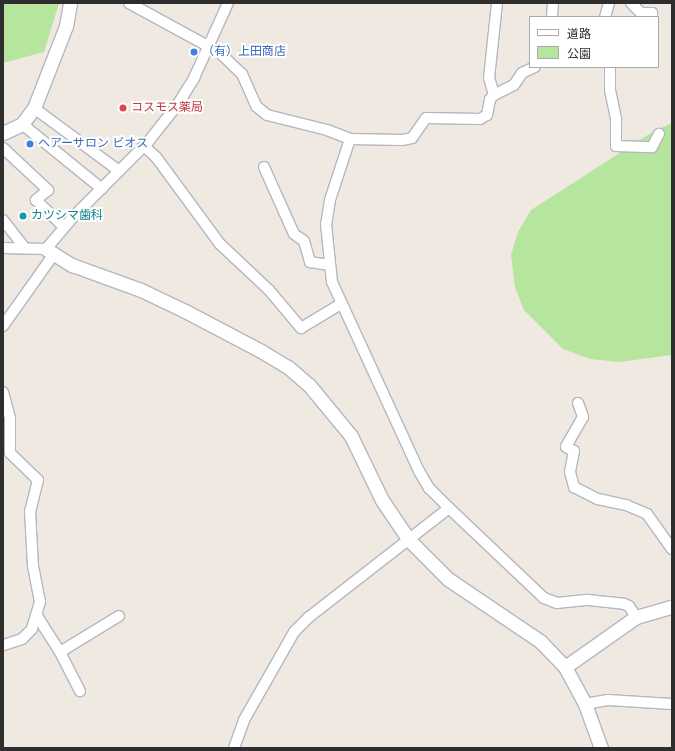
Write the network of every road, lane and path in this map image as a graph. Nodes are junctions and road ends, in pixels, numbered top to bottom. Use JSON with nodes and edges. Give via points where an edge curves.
{"nodes":[{"id":1,"x":70,"y":3,"type":"edge"},
{"id":2,"x":129,"y":3,"type":"edge"},
{"id":3,"x":228,"y":3,"type":"edge"},
{"id":4,"x":497,"y":3,"type":"edge"},
{"id":5,"x":553,"y":3,"type":"edge"},
{"id":6,"x":609,"y":3,"type":"edge"},
{"id":7,"x":631,"y":3,"type":"edge"},
{"id":8,"x":552,"y":16,"type":"edge"},
{"id":9,"x":605,"y":16,"type":"edge"},
{"id":10,"x":652,"y":16,"type":"edge"},
{"id":11,"x":209,"y":45,"type":"junction"},
{"id":12,"x":533,"y":68,"type":"edge"},
{"id":13,"x":610,"y":68,"type":"edge"},
{"id":14,"x":494,"y":95,"type":"junction"},
{"id":15,"x":34,"y":108,"type":"junction"},
{"id":16,"x":22,"y":124,"type":"junction"},
{"id":17,"x":3,"y":133,"type":"edge"},
{"id":18,"x":659,"y":134,"type":"dead end"},
{"id":19,"x":350,"y":139,"type":"junction"},
{"id":20,"x":144,"y":146,"type":"junction"},
{"id":21,"x":3,"y":148,"type":"edge"},
{"id":22,"x":264,"y":166,"type":"dead end"},
{"id":23,"x":119,"y":171,"type":"junction"},
{"id":24,"x":102,"y":189,"type":"junction"},
{"id":25,"x":3,"y":220,"type":"edge"},
{"id":26,"x":64,"y":227,"type":"junction"},
{"id":27,"x":24,"y":247,"type":"junction"},
{"id":28,"x":3,"y":248,"type":"edge"},
{"id":29,"x":50,"y":251,"type":"junction"},
{"id":30,"x":330,"y":265,"type":"junction"},
{"id":31,"x":341,"y":304,"type":"junction"},
{"id":32,"x":3,"y":326,"type":"edge"},
{"id":33,"x":3,"y":392,"type":"edge"},
{"id":34,"x":578,"y":402,"type":"dead end"},
{"id":35,"x":6,"y":454,"type":"edge"},
{"id":36,"x":449,"y":508,"type":"junction"},
{"id":37,"x":409,"y":540,"type":"junction"},
{"id":38,"x":672,"y":549,"type":"edge"},
{"id":39,"x":672,"y":608,"type":"edge"},
{"id":40,"x":37,"y":616,"type":"junction"},
{"id":41,"x":119,"y":616,"type":"dead end"},
{"id":42,"x":636,"y":617,"type":"junction"},
{"id":43,"x":3,"y":645,"type":"edge"},
{"id":44,"x":60,"y":652,"type":"junction"},
{"id":45,"x":565,"y":667,"type":"junction"},
{"id":46,"x":80,"y":691,"type":"dead end"},
{"id":47,"x":585,"y":704,"type":"junction"},
{"id":48,"x":672,"y":704,"type":"edge"},
{"id":49,"x":234,"y":748,"type":"edge"},
{"id":50,"x":601,"y":748,"type":"edge"}],
"edges":[{"from":1,"to":15,"type":"street","via":[[66,26]]},
{"from":2,"to":11,"type":"street"},
{"from":3,"to":11,"type":"street"},
{"from":4,"to":14,"type":"street","via":[[489,78]]},
{"from":5,"to":8,"type":"street"},
{"from":6,"to":9,"type":"street"},
{"from":7,"to":10,"type":"street","via":[[641,13],[652,13]]},
{"from":11,"to":19,"type":"street","via":[[242,74],[256,106],[267,115],[328,130]]},
{"from":11,"to":20,"type":"street","via":[[178,104]]},
{"from":12,"to":14,"type":"street","via":[[522,73],[514,85]]},
{"from":13,"to":18,"type":"street","via":[[610,90],[616,119],[616,146],[652,147]]},
{"from":14,"to":19,"type":"street","via":[[490,99],[487,115],[480,119],[426,118],[412,138]]},
{"from":15,"to":16,"type":"street"},
{"from":15,"to":23,"type":"street"},
{"from":16,"to":17,"type":"street"},
{"from":16,"to":24,"type":"street"},
{"from":19,"to":30,"type":"street","via":[[330,200],[326,224]]},
{"from":20,"to":23,"type":"street"},
{"from":20,"to":31,"type":"street","via":[[156,157],[220,244],[269,290],[301,328]]},
{"from":21,"to":26,"type":"street","via":[[48,190],[36,200]]},
{"from":22,"to":30,"type":"street","via":[[294,234],[304,241],[310,262]]},
{"from":23,"to":24,"type":"street"},
{"from":24,"to":26,"type":"street"},
{"from":25,"to":27,"type":"street"},
{"from":26,"to":29,"type":"street"},
{"from":27,"to":28,"type":"street"},
{"from":27,"to":29,"type":"street"},
{"from":29,"to":32,"type":"street"},
{"from":29,"to":37,"type":"street","via":[[72,265],[141,290],[185,310],[288,367],[324,401],[351,436],[382,500]]},
{"from":30,"to":31,"type":"street","via":[[332,282]]},
{"from":31,"to":36,"type":"street","via":[[419,472],[429,488]]},
{"from":33,"to":35,"type":"street","via":[[10,418]]},
{"from":34,"to":38,"type":"street","via":[[583,416],[566,446],[574,451],[570,472],[574,487],[598,499],[626,505],[647,514]]},
{"from":35,"to":40,"type":"street","via":[[38,480],[30,511],[33,566],[40,602]]},
{"from":36,"to":37,"type":"street"},
{"from":36,"to":42,"type":"street","via":[[544,598],[557,603],[588,600],[624,604]]},
{"from":37,"to":45,"type":"street","via":[[448,579],[540,641]]},
{"from":37,"to":49,"type":"street","via":[[309,617],[294,632],[244,720]]},
{"from":39,"to":42,"type":"street"},
{"from":40,"to":43,"type":"street","via":[[32,629],[22,639]]},
{"from":40,"to":44,"type":"street"},
{"from":41,"to":44,"type":"street"},
{"from":42,"to":45,"type":"street"},
{"from":44,"to":46,"type":"street"},
{"from":45,"to":47,"type":"street"},
{"from":47,"to":48,"type":"street","via":[[608,700]]},
{"from":47,"to":50,"type":"street"}]}
